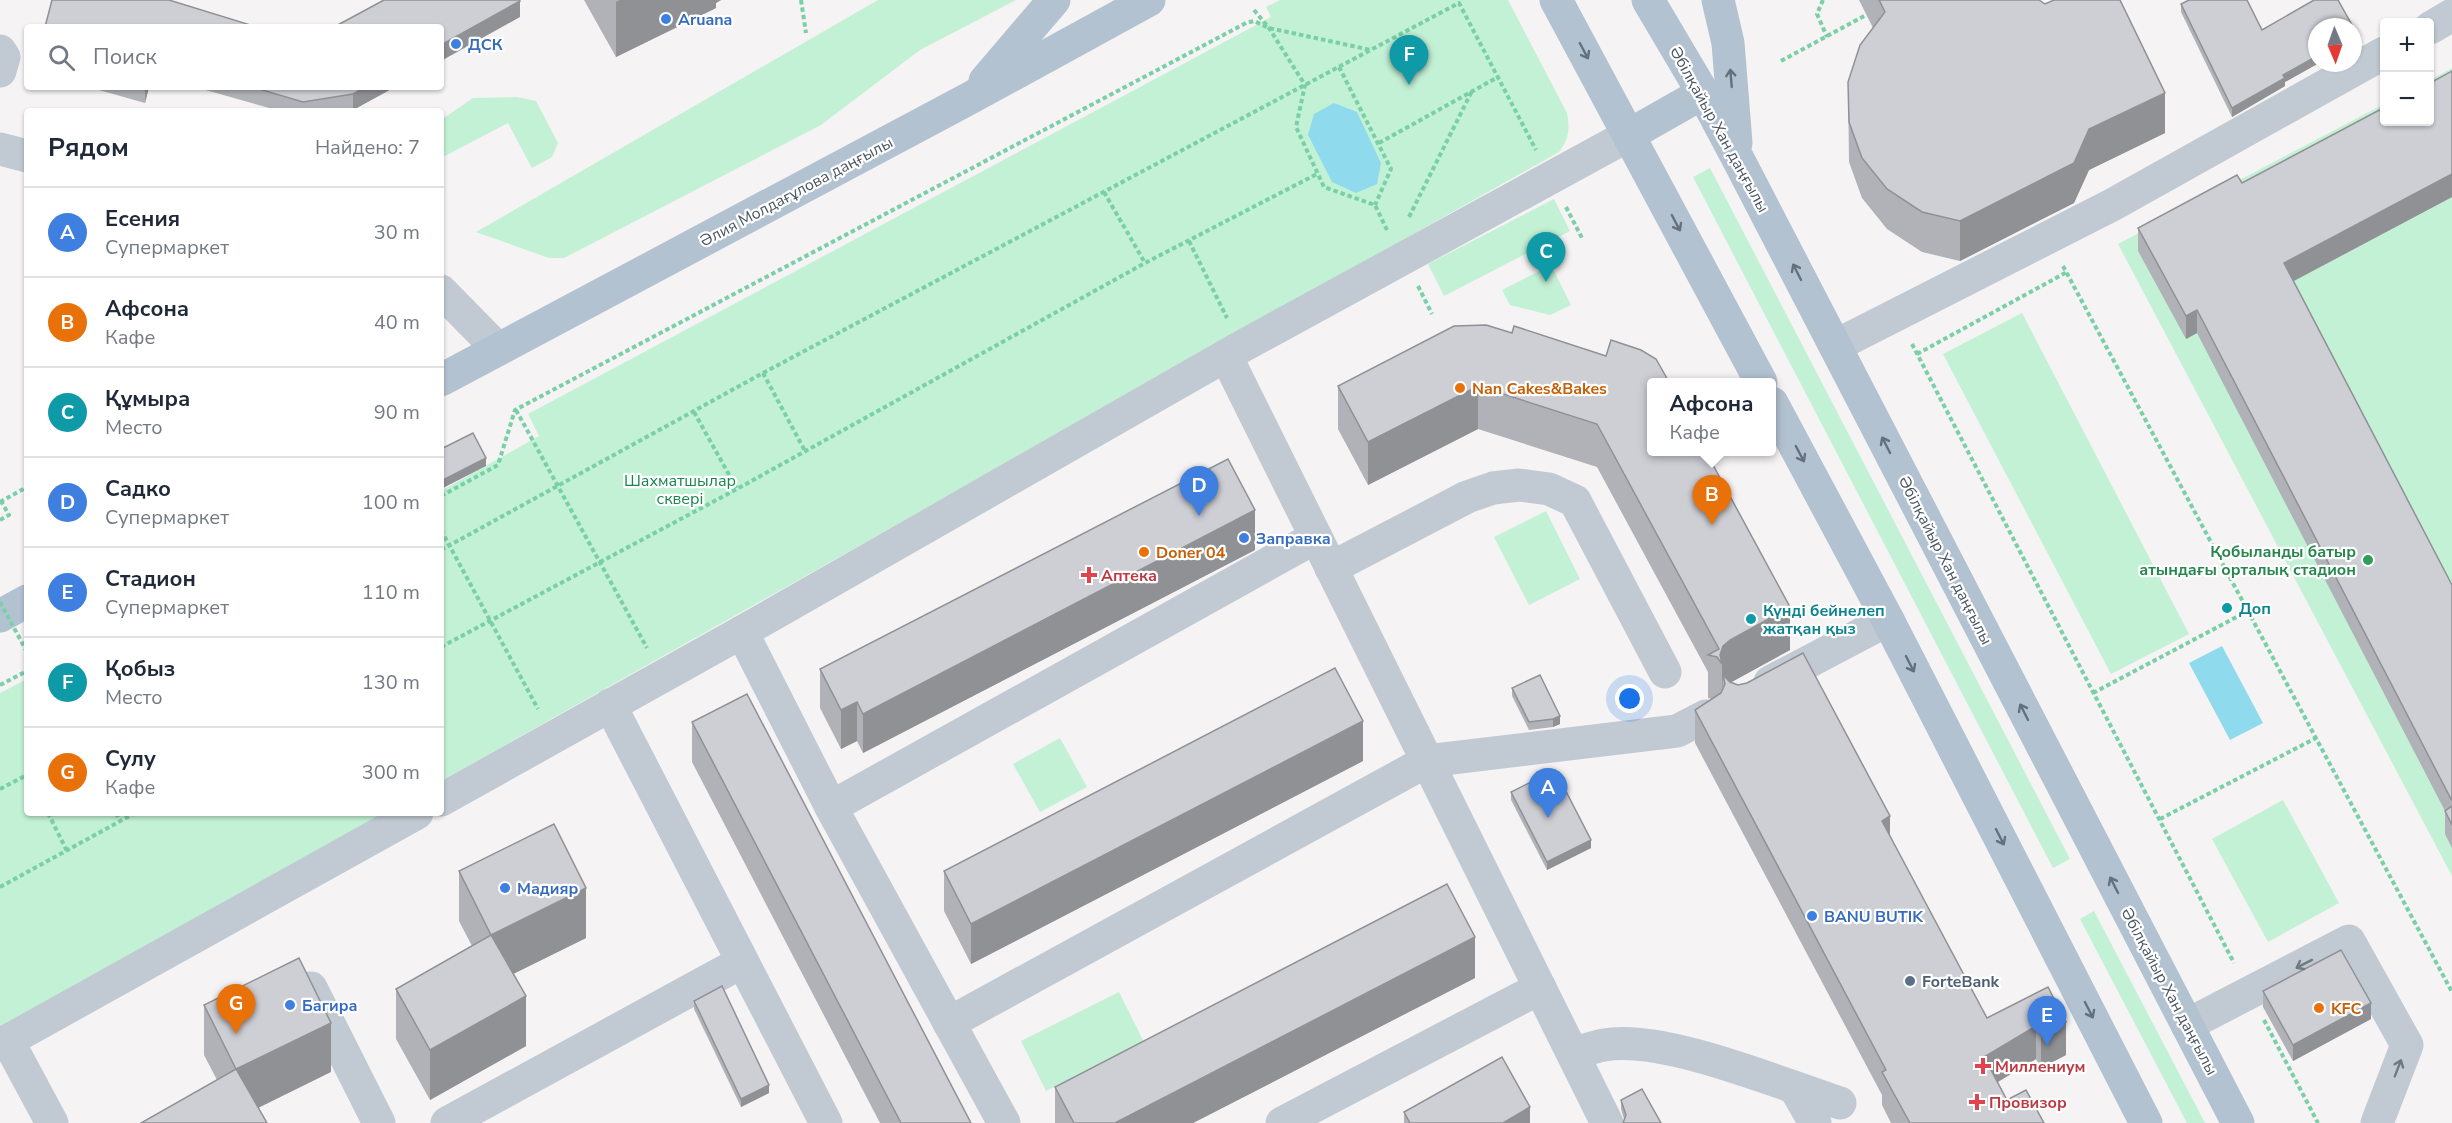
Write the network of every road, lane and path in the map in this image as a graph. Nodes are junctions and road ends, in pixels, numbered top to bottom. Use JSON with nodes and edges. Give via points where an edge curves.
{"nodes":[{"id":1,"x":801,"y":0,"type":"edge"},
{"id":2,"x":1054,"y":0,"type":"edge"},
{"id":3,"x":1149,"y":0,"type":"edge"},
{"id":4,"x":1556,"y":0,"type":"edge"},
{"id":5,"x":1648,"y":0,"type":"edge"},
{"id":6,"x":1718,"y":0,"type":"edge"},
{"id":7,"x":1823,"y":0,"type":"edge"},
{"id":8,"x":1254,"y":10,"type":"dead end"},
{"id":9,"x":1866,"y":15,"type":"dead end"},
{"id":10,"x":2452,"y":15,"type":"edge"},
{"id":11,"x":2434,"y":26,"type":"edge"},
{"id":12,"x":1269,"y":28,"type":"junction"},
{"id":13,"x":806,"y":33,"type":"dead end"},
{"id":14,"x":1827,"y":37,"type":"junction"},
{"id":15,"x":1372,"y":50,"type":"junction"},
{"id":16,"x":0,"y":51,"type":"edge"},
{"id":17,"x":2380,"y":56,"type":"edge"},
{"id":18,"x":1781,"y":61,"type":"dead end"},
{"id":19,"x":1340,"y":67,"type":"junction"},
{"id":20,"x":0,"y":71,"type":"edge"},
{"id":21,"x":1498,"y":77,"type":"junction"},
{"id":22,"x":1305,"y":85,"type":"junction"},
{"id":23,"x":1472,"y":91,"type":"junction"},
{"id":24,"x":1703,"y":93,"type":"junction"},
{"id":25,"x":970,"y":98,"type":"junction"},
{"id":26,"x":1629,"y":135,"type":"junction"},
{"id":27,"x":1379,"y":142,"type":"junction"},
{"id":28,"x":0,"y":149,"type":"edge"},
{"id":29,"x":24,"y":155,"type":"edge"},
{"id":30,"x":1737,"y":157,"type":"junction"},
{"id":31,"x":1317,"y":174,"type":"junction"},
{"id":32,"x":1551,"y":178,"type":"junction"},
{"id":33,"x":1104,"y":192,"type":"junction"},
{"id":34,"x":1375,"y":205,"type":"junction"},
{"id":35,"x":1582,"y":238,"type":"dead end"},
{"id":36,"x":2048,"y":238,"type":"junction"},
{"id":37,"x":1189,"y":241,"type":"junction"},
{"id":38,"x":1399,"y":252,"type":"junction"},
{"id":39,"x":1145,"y":263,"type":"junction"},
{"id":40,"x":2067,"y":272,"type":"junction"},
{"id":41,"x":444,"y":294,"type":"edge"},
{"id":42,"x":1432,"y":314,"type":"dead end"},
{"id":43,"x":1896,"y":315,"type":"junction"},
{"id":44,"x":1835,"y":346,"type":"junction"},
{"id":45,"x":498,"y":349,"type":"junction"},
{"id":46,"x":1234,"y":352,"type":"junction"},
{"id":47,"x":1917,"y":354,"type":"junction"},
{"id":48,"x":763,"y":373,"type":"junction"},
{"id":49,"x":444,"y":378,"type":"edge"},
{"id":50,"x":1759,"y":378,"type":"edge"},
{"id":51,"x":515,"y":410,"type":"junction"},
{"id":52,"x":1776,"y":410,"type":"edge"},
{"id":53,"x":693,"y":412,"type":"junction"},
{"id":54,"x":805,"y":451,"type":"junction"},
{"id":55,"x":558,"y":486,"type":"junction"},
{"id":56,"x":24,"y":489,"type":"edge"},
{"id":57,"x":737,"y":489,"type":"junction"},
{"id":58,"x":444,"y":494,"type":"edge"},
{"id":59,"x":1,"y":502,"type":"edge"},
{"id":60,"x":0,"y":520,"type":"edge"},
{"id":61,"x":444,"y":535,"type":"edge"},
{"id":62,"x":1316,"y":537,"type":"junction"},
{"id":63,"x":450,"y":545,"type":"junction"},
{"id":64,"x":444,"y":548,"type":"edge"},
{"id":65,"x":599,"y":561,"type":"junction"},
{"id":66,"x":1331,"y":568,"type":"junction"},
{"id":67,"x":0,"y":602,"type":"edge"},
{"id":68,"x":24,"y":603,"type":"edge"},
{"id":69,"x":2248,"y":611,"type":"junction"},
{"id":70,"x":0,"y":615,"type":"edge"},
{"id":71,"x":491,"y":619,"type":"junction"},
{"id":72,"x":1888,"y":620,"type":"junction"},
{"id":73,"x":742,"y":632,"type":"junction"},
{"id":74,"x":444,"y":645,"type":"edge"},
{"id":75,"x":24,"y":646,"type":"edge"},
{"id":76,"x":649,"y":651,"type":"dead end"},
{"id":77,"x":1665,"y":672,"type":"dead end"},
{"id":78,"x":24,"y":673,"type":"edge"},
{"id":79,"x":0,"y":685,"type":"edge"},
{"id":80,"x":2093,"y":693,"type":"junction"},
{"id":81,"x":1739,"y":699,"type":"edge"},
{"id":82,"x":610,"y":705,"type":"junction"},
{"id":83,"x":1706,"y":716,"type":"edge"},
{"id":84,"x":554,"y":737,"type":"junction"},
{"id":85,"x":2316,"y":738,"type":"junction"},
{"id":86,"x":1427,"y":761,"type":"junction"},
{"id":87,"x":24,"y":777,"type":"edge"},
{"id":88,"x":0,"y":789,"type":"edge"},
{"id":89,"x":444,"y":798,"type":"edge"},
{"id":90,"x":831,"y":807,"type":"junction"},
{"id":91,"x":50,"y":816,"type":"edge"},
{"id":92,"x":118,"y":816,"type":"edge"},
{"id":93,"x":129,"y":816,"type":"edge"},
{"id":94,"x":412,"y":816,"type":"edge"},
{"id":95,"x":2160,"y":819,"type":"junction"},
{"id":96,"x":120,"y":821,"type":"junction"},
{"id":97,"x":67,"y":851,"type":"junction"},
{"id":98,"x":0,"y":887,"type":"edge"},
{"id":99,"x":742,"y":962,"type":"junction"},
{"id":100,"x":307,"y":982,"type":"edge"},
{"id":101,"x":1540,"y":988,"type":"junction"},
{"id":102,"x":2452,"y":992,"type":"edge"},
{"id":103,"x":2249,"y":993,"type":"junction"},
{"id":104,"x":949,"y":1023,"type":"junction"},
{"id":105,"x":2187,"y":1025,"type":"junction"},
{"id":106,"x":4,"y":1043,"type":"edge"},
{"id":107,"x":1573,"y":1054,"type":"junction"},
{"id":108,"x":1795,"y":1088,"type":"junction"},
{"id":109,"x":1840,"y":1103,"type":"dead end"},
{"id":110,"x":52,"y":1123,"type":"edge"},
{"id":111,"x":379,"y":1123,"type":"edge"},
{"id":112,"x":447,"y":1123,"type":"edge"},
{"id":113,"x":826,"y":1123,"type":"edge"},
{"id":114,"x":1004,"y":1123,"type":"edge"},
{"id":115,"x":1282,"y":1123,"type":"edge"},
{"id":116,"x":1607,"y":1123,"type":"edge"},
{"id":117,"x":1815,"y":1123,"type":"edge"},
{"id":118,"x":2146,"y":1123,"type":"edge"},
{"id":119,"x":2238,"y":1123,"type":"edge"},
{"id":120,"x":2318,"y":1123,"type":"edge"},
{"id":121,"x":2378,"y":1123,"type":"edge"}],
"edges":[{"from":1,"to":13,"type":"path"},
{"from":2,"to":25,"type":"main road"},
{"from":3,"to":25,"type":"main road","name":"Әлия Молдағұлова даңғылы"},
{"from":4,"to":26,"type":"main road","one_way":true},
{"from":5,"to":24,"type":"main road","name":"Әбілқайыр Хан даңғылы"},
{"from":30,"to":6,"type":"main road","one_way":true,"via":[[1728,44]]},
{"from":7,"to":14,"type":"path","via":[[1817,15]]},
{"from":8,"to":12,"type":"path"},
{"from":9,"to":14,"type":"path"},
{"from":10,"to":11,"type":"street"},
{"from":12,"to":15,"type":"path"},
{"from":12,"to":22,"type":"path"},
{"from":12,"to":51,"type":"path","via":[[1246,22]]},
{"from":14,"to":18,"type":"path"},
{"from":15,"to":19,"type":"path"},
{"from":15,"to":21,"type":"path","via":[[1459,3]]},
{"from":16,"to":20,"type":"street","via":[[4,57]]},
{"from":17,"to":36,"type":"street"},
{"from":19,"to":22,"type":"path"},
{"from":19,"to":27,"type":"path"},
{"from":21,"to":23,"type":"path"},
{"from":21,"to":32,"type":"path"},
{"from":22,"to":31,"type":"path","via":[[1296,127]]},
{"from":22,"to":33,"type":"path"},
{"from":23,"to":27,"type":"path"},
{"from":23,"to":38,"type":"path"},
{"from":24,"to":26,"type":"main road"},
{"from":24,"to":30,"type":"main road","name":"Әбілқайыр Хан даңғылы"},
{"from":25,"to":45,"type":"main road","name":"Әлия Молдағұлова даңғылы"},
{"from":26,"to":32,"type":"street"},
{"from":26,"to":50,"type":"main road","one_way":true},
{"from":27,"to":34,"type":"path","via":[[1391,169]]},
{"from":28,"to":29,"type":"street"},
{"from":44,"to":30,"type":"main road","name":"Әбілқайыр Хан даңғылы","one_way":true},
{"from":31,"to":34,"type":"path","via":[[1324,187]]},
{"from":31,"to":37,"type":"path"},
{"from":32,"to":35,"type":"path"},
{"from":32,"to":38,"type":"street"},
{"from":33,"to":39,"type":"path"},
{"from":33,"to":48,"type":"path"},
{"from":34,"to":38,"type":"path"},
{"from":36,"to":40,"type":"path"},
{"from":36,"to":43,"type":"street"},
{"from":37,"to":39,"type":"path"},
{"from":37,"to":46,"type":"path"},
{"from":38,"to":42,"type":"path"},
{"from":38,"to":46,"type":"street"},
{"from":39,"to":54,"type":"path"},
{"from":40,"to":47,"type":"path"},
{"from":40,"to":69,"type":"path"},
{"from":41,"to":45,"type":"street"},
{"from":43,"to":44,"type":"street"},
{"from":43,"to":47,"type":"path"},
{"from":105,"to":44,"type":"main road","name":"Әбілқайыр Хан даңғылы","one_way":true},
{"from":45,"to":49,"type":"main road","name":"Әлия Молдағұлова даңғылы"},
{"from":46,"to":62,"type":"street"},
{"from":46,"to":73,"type":"street"},
{"from":47,"to":80,"type":"path"},
{"from":48,"to":53,"type":"path"},
{"from":48,"to":54,"type":"path"},
{"from":51,"to":55,"type":"path"},
{"from":51,"to":58,"type":"path","via":[[498,465]]},
{"from":52,"to":72,"type":"main road","one_way":true},
{"from":53,"to":55,"type":"path"},
{"from":53,"to":57,"type":"path"},
{"from":54,"to":57,"type":"path"},
{"from":55,"to":63,"type":"path"},
{"from":55,"to":65,"type":"path"},
{"from":56,"to":59,"type":"path"},
{"from":57,"to":65,"type":"path"},
{"from":59,"to":60,"type":"path","via":[[9,515]]},
{"from":61,"to":63,"type":"path"},
{"from":62,"to":66,"type":"street"},
{"from":62,"to":90,"type":"street"},
{"from":63,"to":64,"type":"path"},
{"from":63,"to":71,"type":"path"},
{"from":65,"to":71,"type":"path"},
{"from":65,"to":76,"type":"path"},
{"from":66,"to":77,"type":"street","via":[[1467,496],[1519,484],[1549,489],[1575,501]]},
{"from":66,"to":86,"type":"street"},
{"from":67,"to":75,"type":"path","bridge":true},
{"from":68,"to":70,"type":"main road"},
{"from":69,"to":80,"type":"path"},
{"from":69,"to":85,"type":"path"},
{"from":71,"to":74,"type":"path"},
{"from":71,"to":84,"type":"path"},
{"from":72,"to":81,"type":"street"},
{"from":72,"to":118,"type":"main road","one_way":true},
{"from":73,"to":82,"type":"street"},
{"from":73,"to":90,"type":"street"},
{"from":78,"to":79,"type":"path"},
{"from":80,"to":95,"type":"path"},
{"from":82,"to":84,"type":"street"},
{"from":82,"to":99,"type":"street"},
{"from":83,"to":86,"type":"street","via":[[1677,731]]},
{"from":84,"to":89,"type":"street"},
{"from":85,"to":95,"type":"path"},
{"from":85,"to":102,"type":"path"},
{"from":86,"to":101,"type":"street"},
{"from":86,"to":104,"type":"street"},
{"from":87,"to":88,"type":"path"},
{"from":90,"to":104,"type":"street"},
{"from":91,"to":97,"type":"path"},
{"from":92,"to":96,"type":"path"},
{"from":93,"to":96,"type":"path"},
{"from":94,"to":106,"type":"street"},
{"from":95,"to":103,"type":"path"},
{"from":96,"to":97,"type":"path"},
{"from":97,"to":98,"type":"path"},
{"from":99,"to":112,"type":"street"},
{"from":99,"to":113,"type":"street"},
{"from":100,"to":111,"type":"street"},
{"from":101,"to":107,"type":"street"},
{"from":101,"to":115,"type":"street"},
{"from":103,"to":105,"type":"street"},
{"from":103,"to":120,"type":"path"},
{"from":121,"to":103,"type":"street","one_way":true,"via":[[2407,1045],[2349,941]]},
{"from":104,"to":114,"type":"street"},
{"from":105,"to":119,"type":"main road","name":"Әбілқайыр Хан даңғылы"},
{"from":106,"to":110,"type":"street"},
{"from":107,"to":108,"type":"street","via":[[1605,1045],[1667,1049]]},
{"from":107,"to":116,"type":"street"},
{"from":108,"to":109,"type":"street"},
{"from":108,"to":117,"type":"street"}]}
